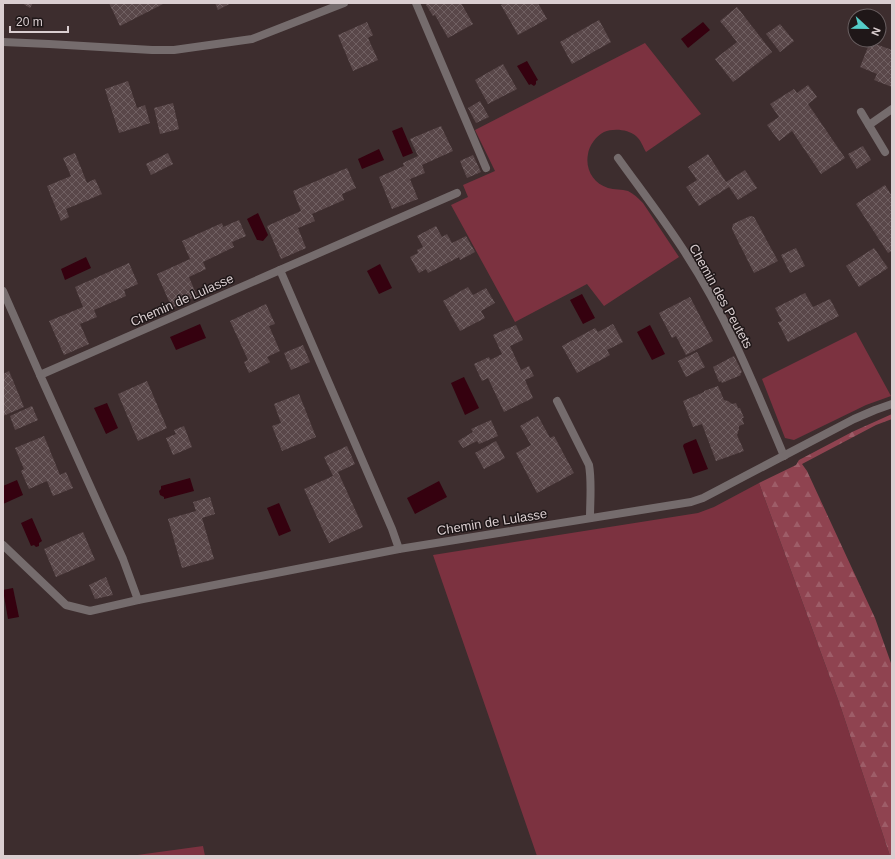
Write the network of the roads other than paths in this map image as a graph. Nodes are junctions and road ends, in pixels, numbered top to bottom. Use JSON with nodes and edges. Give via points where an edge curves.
{"nodes":[{"id":1,"x":344,"y":3,"type":"edge"},
{"id":2,"x":416,"y":3,"type":"edge"},
{"id":3,"x":3,"y":42,"type":"edge"},
{"id":4,"x":892,"y":109,"type":"edge"},
{"id":5,"x":861,"y":112,"type":"dead end"},
{"id":6,"x":869,"y":125,"type":"junction"},
{"id":7,"x":885,"y":152,"type":"dead end"},
{"id":8,"x":618,"y":158,"type":"dead end"},
{"id":9,"x":486,"y":168,"type":"dead end"},
{"id":10,"x":457,"y":193,"type":"dead end"},
{"id":11,"x":280,"y":270,"type":"junction"},
{"id":12,"x":3,"y":292,"type":"edge"},
{"id":13,"x":40,"y":375,"type":"junction"},
{"id":14,"x":557,"y":401,"type":"dead end"},
{"id":15,"x":892,"y":404,"type":"edge"},
{"id":16,"x":784,"y":456,"type":"junction"},
{"id":17,"x":590,"y":518,"type":"junction"},
{"id":18,"x":3,"y":545,"type":"edge"},
{"id":19,"x":399,"y":549,"type":"junction"},
{"id":20,"x":138,"y":600,"type":"junction"}],
"edges":[{"from":1,"to":3,"type":"street","via":[[252,39],[174,50]]},
{"from":2,"to":9,"type":"street"},
{"from":4,"to":6,"type":"street"},
{"from":5,"to":6,"type":"street"},
{"from":6,"to":7,"type":"street"},
{"from":8,"to":16,"type":"street","name":"Chemin des Peutets","via":[[687,255],[707,289],[754,384]]},
{"from":10,"to":11,"type":"street","name":"Chemin de Lulasse"},
{"from":11,"to":13,"type":"street","name":"Chemin de Lulasse"},
{"from":11,"to":19,"type":"street"},
{"from":12,"to":13,"type":"street"},
{"from":13,"to":20,"type":"street","via":[[123,559]]},
{"from":14,"to":17,"type":"street","via":[[589,465]]},
{"from":15,"to":16,"type":"street","via":[[854,419]]},
{"from":16,"to":17,"type":"street","name":"Chemin de Lulasse","via":[[691,502]]},
{"from":17,"to":19,"type":"street","name":"Chemin de Lulasse"},
{"from":18,"to":20,"type":"street","name":"Chemin de Lulasse","via":[[66,605],[90,611]]},
{"from":19,"to":20,"type":"street","name":"Chemin de Lulasse"}]}
